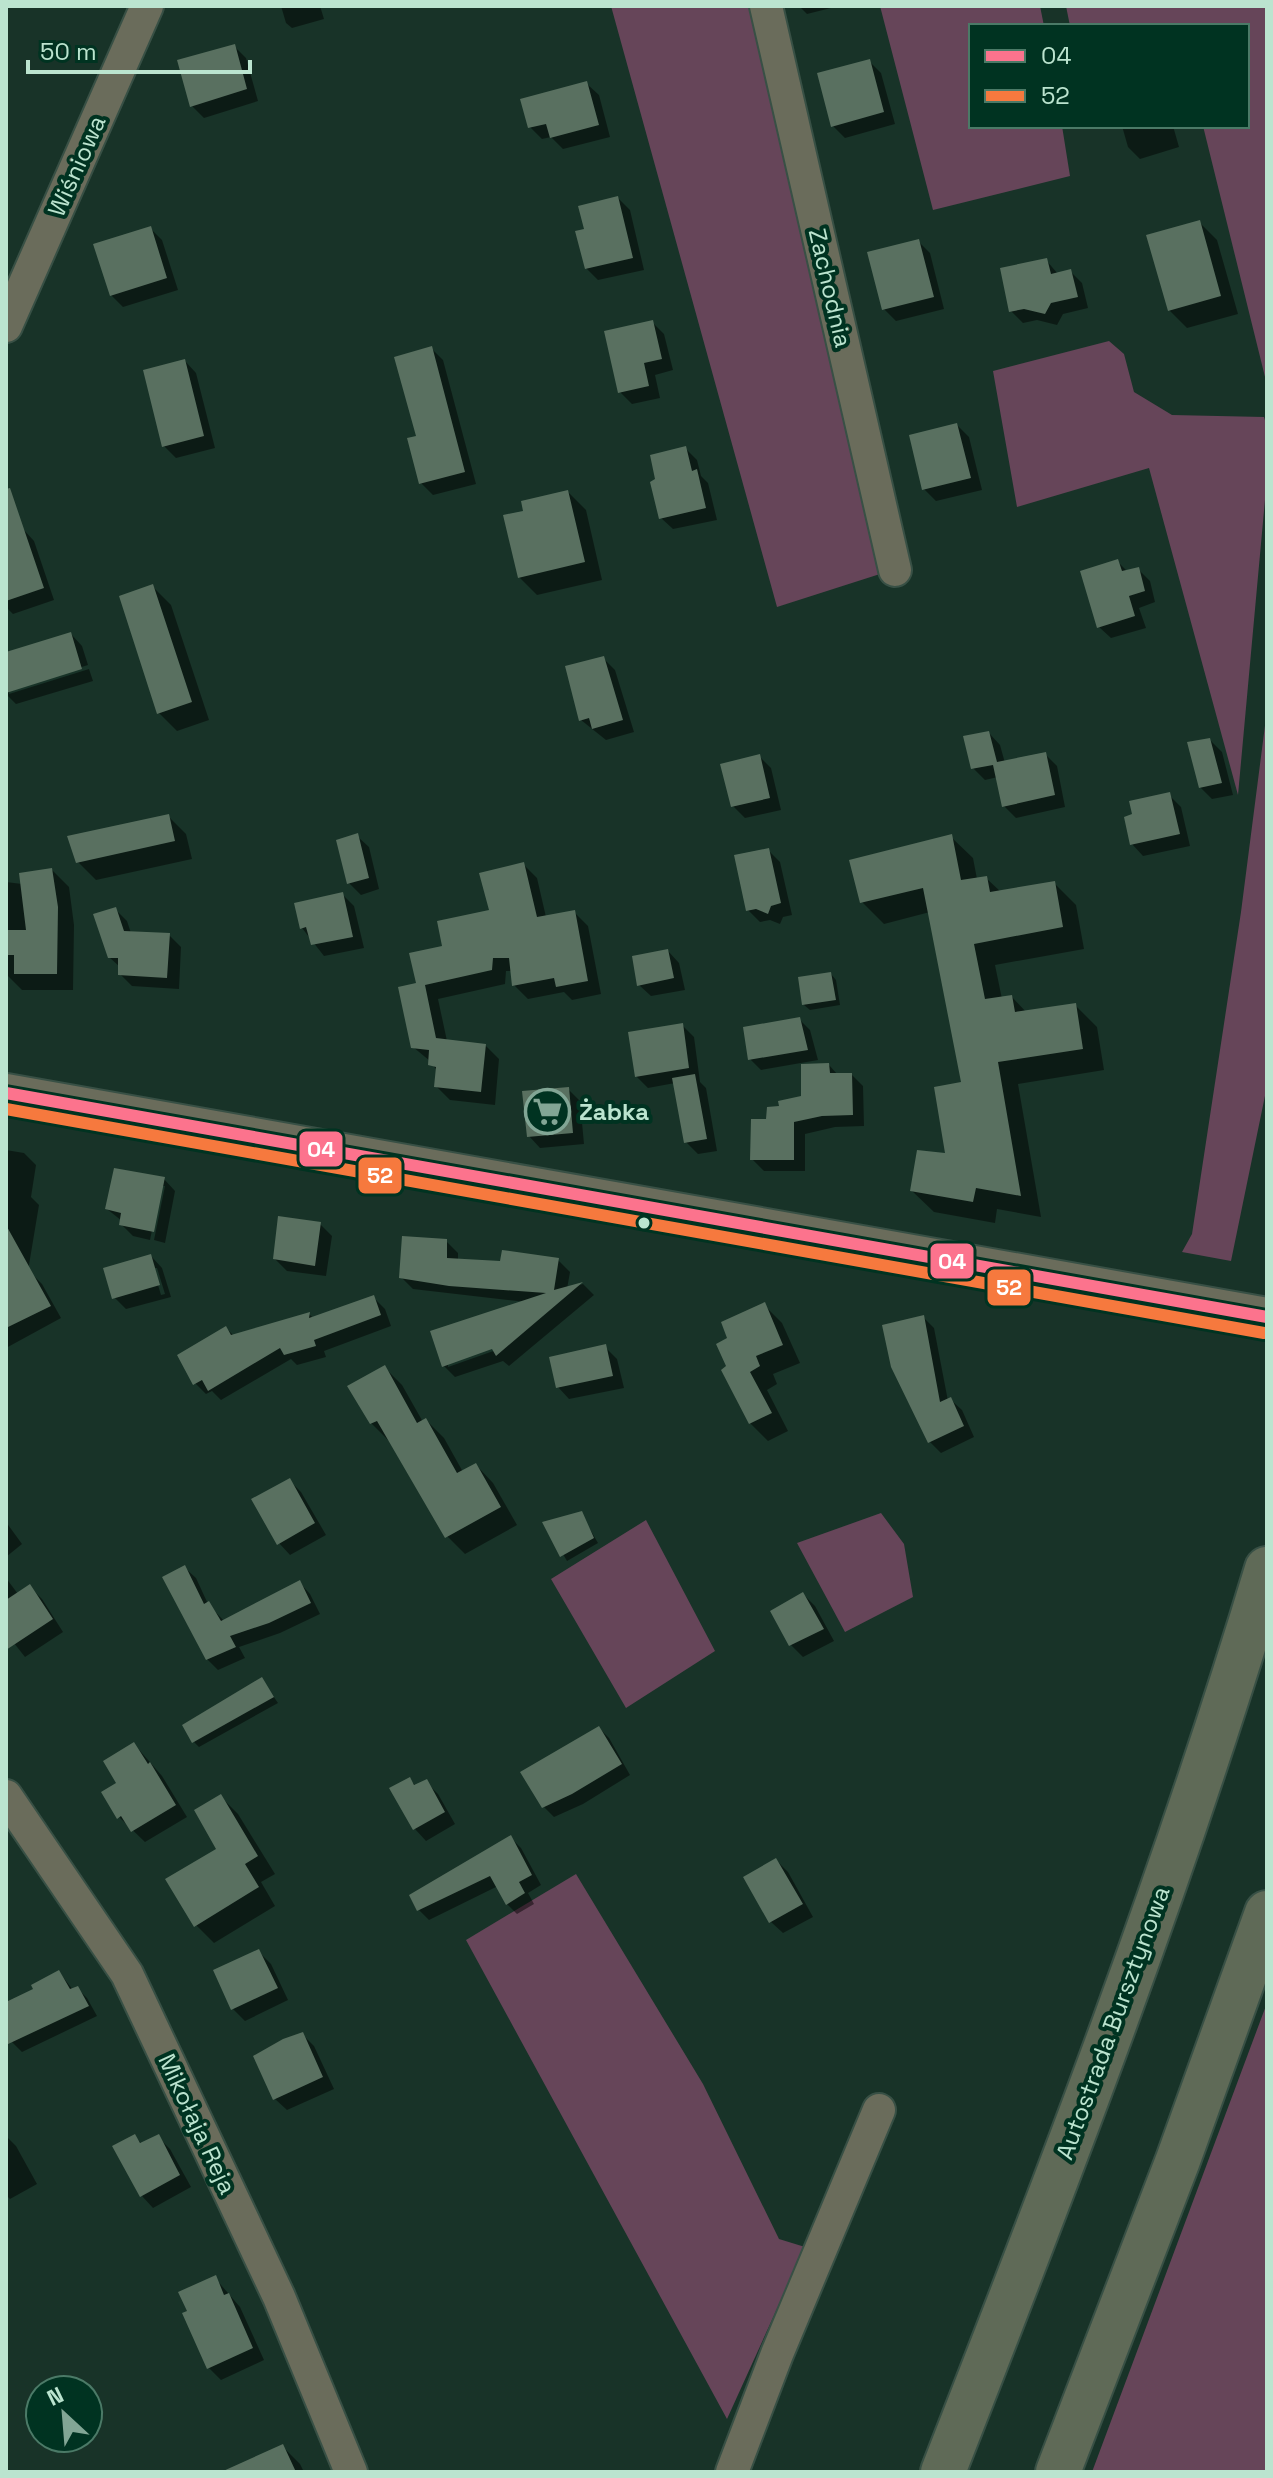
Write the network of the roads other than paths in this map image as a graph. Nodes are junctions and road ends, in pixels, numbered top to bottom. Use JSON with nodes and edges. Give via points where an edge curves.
{"nodes":[{"id":1,"x":147,"y":6,"type":"edge"},
{"id":2,"x":766,"y":6,"type":"edge"},
{"id":3,"x":6,"y":326,"type":"edge"},
{"id":4,"x":895,"y":570,"type":"dead end"},
{"id":5,"x":6,"y":1093,"type":"edge"},
{"id":6,"x":1267,"y":1317,"type":"edge"},
{"id":7,"x":1267,"y":1569,"type":"edge"},
{"id":8,"x":6,"y":1796,"type":"edge"},
{"id":9,"x":1267,"y":1913,"type":"edge"},
{"id":10,"x":879,"y":2110,"type":"dead end"},
{"id":11,"x":351,"y":2472,"type":"edge"},
{"id":12,"x":732,"y":2472,"type":"edge"},
{"id":13,"x":943,"y":2472,"type":"edge"},
{"id":14,"x":1058,"y":2472,"type":"edge"}],
"edges":[{"from":1,"to":3,"type":"street","name":"Wiśniowa"},
{"from":2,"to":4,"type":"street","name":"Zachodnia"},
{"from":5,"to":6,"type":"street"},
{"from":7,"to":13,"type":"highway","name":"Autostrada Bursztynowa","via":[[1146,1935]]},
{"from":8,"to":11,"type":"street","name":"Mikołaja Reja","via":[[127,1974],[279,2297]]},
{"from":9,"to":14,"type":"highway"},
{"from":10,"to":12,"type":"street"}]}
